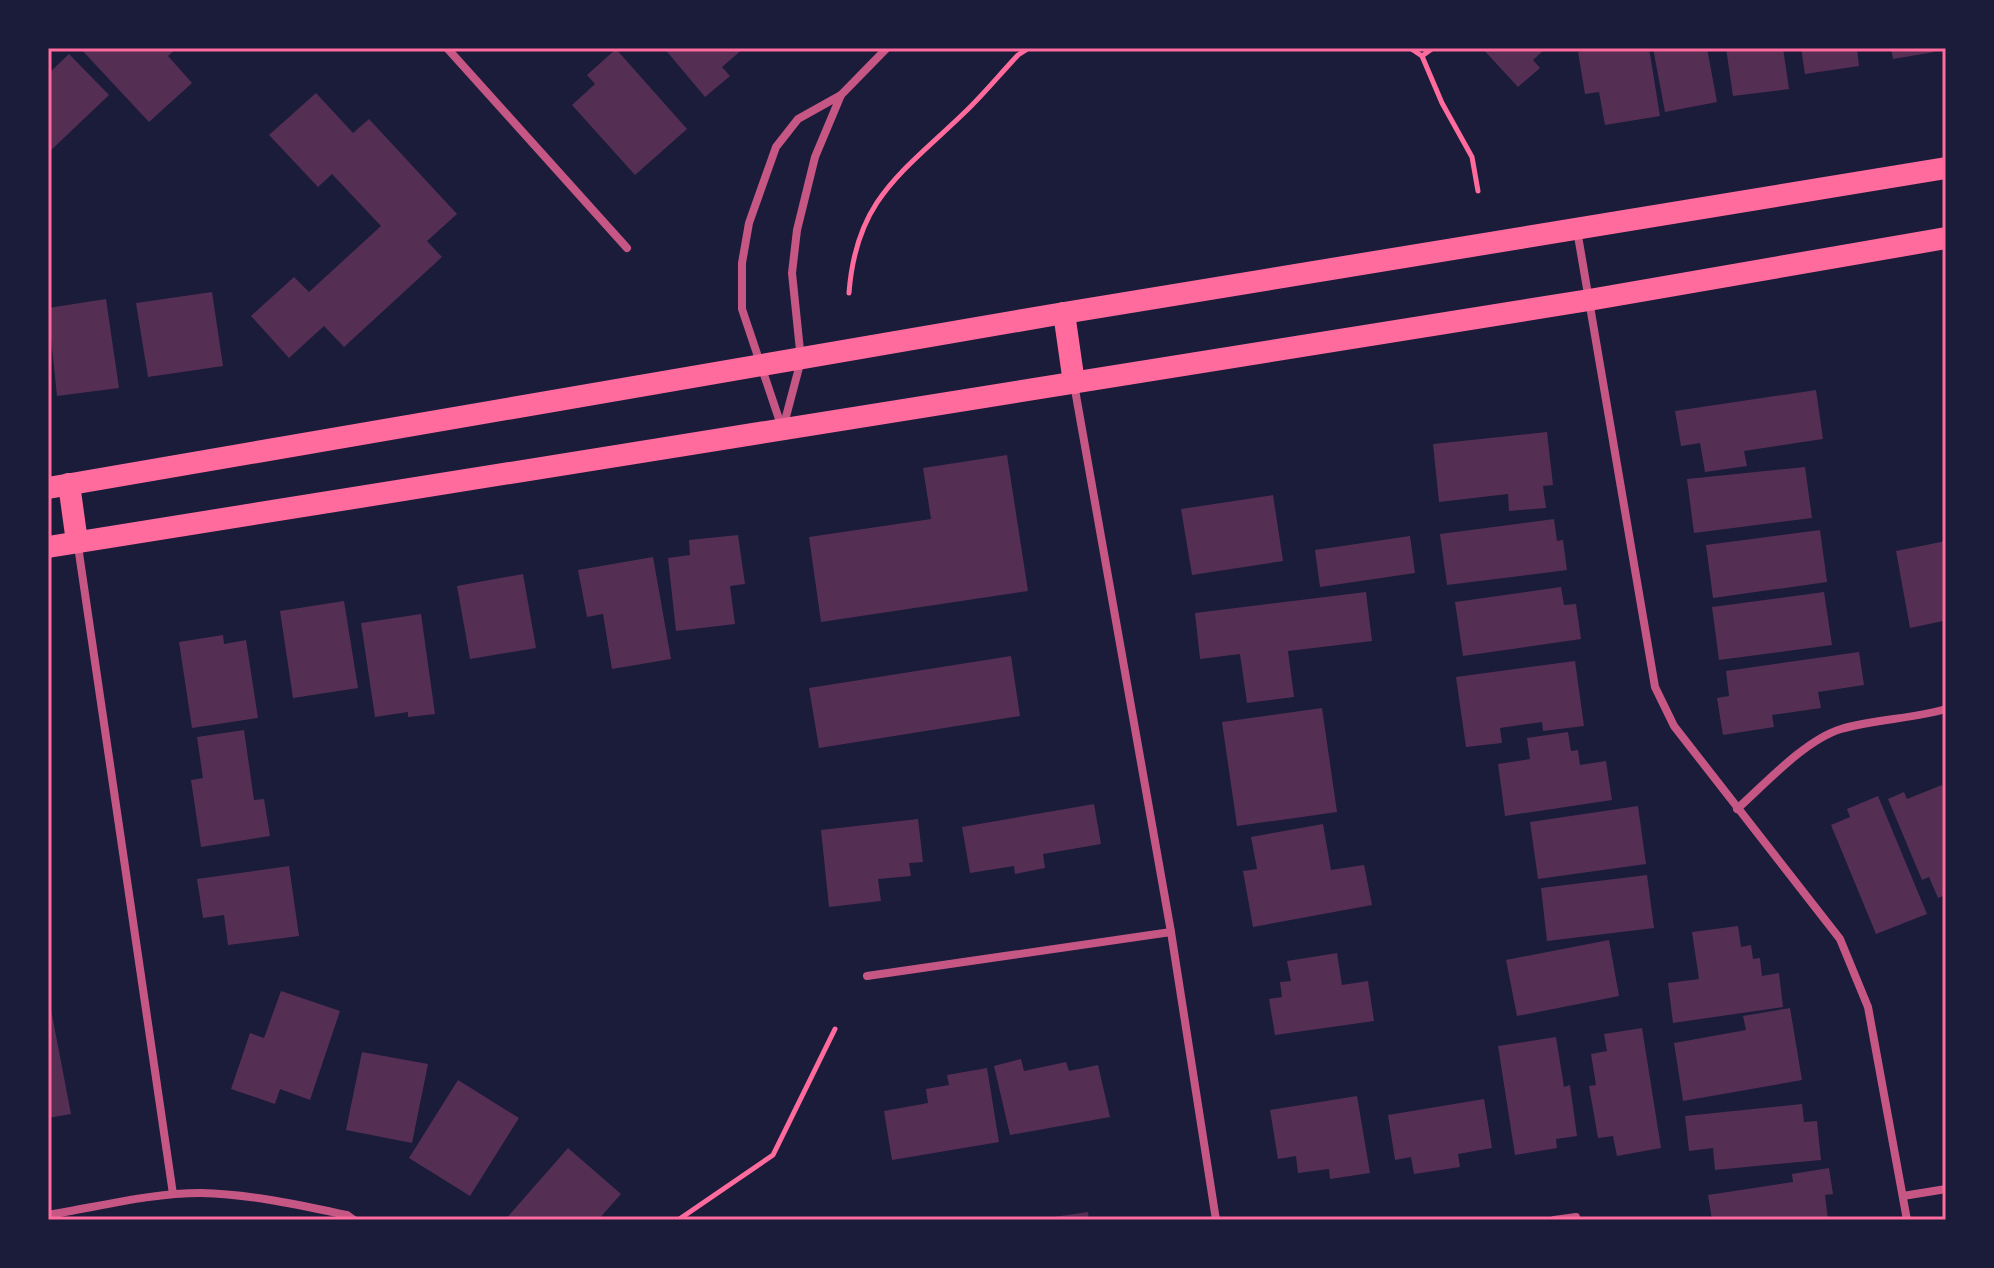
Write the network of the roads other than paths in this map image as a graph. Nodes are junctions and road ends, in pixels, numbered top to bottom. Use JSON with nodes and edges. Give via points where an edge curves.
{"nodes":[{"id":1,"x":447,"y":48,"type":"edge"},
{"id":2,"x":887,"y":48,"type":"edge"},
{"id":3,"x":841,"y":95,"type":"junction"},
{"id":4,"x":1946,"y":168,"type":"edge"},
{"id":5,"x":1576,"y":229,"type":"junction"},
{"id":6,"x":1946,"y":238,"type":"edge"},
{"id":7,"x":627,"y":248,"type":"dead end"},
{"id":8,"x":1589,"y":300,"type":"junction"},
{"id":9,"x":1064,"y":313,"type":"junction"},
{"id":10,"x":801,"y":360,"type":"junction"},
{"id":11,"x":759,"y":366,"type":"junction"},
{"id":12,"x":1074,"y":383,"type":"junction"},
{"id":13,"x":783,"y":429,"type":"junction"},
{"id":14,"x":59,"y":486,"type":"edge"},
{"id":15,"x":77,"y":542,"type":"junction"},
{"id":16,"x":48,"y":547,"type":"edge"},
{"id":17,"x":1946,"y":709,"type":"edge"},
{"id":18,"x":1737,"y":809,"type":"junction"},
{"id":19,"x":1171,"y":932,"type":"junction"},
{"id":20,"x":867,"y":976,"type":"dead end"},
{"id":21,"x":1946,"y":1189,"type":"edge"},
{"id":22,"x":173,"y":1194,"type":"junction"},
{"id":23,"x":1903,"y":1196,"type":"junction"},
{"id":24,"x":48,"y":1215,"type":"edge"},
{"id":25,"x":1576,"y":1217,"type":"dead end"},
{"id":26,"x":354,"y":1220,"type":"edge"},
{"id":27,"x":1216,"y":1220,"type":"edge"},
{"id":28,"x":1554,"y":1220,"type":"edge"},
{"id":29,"x":1907,"y":1220,"type":"edge"}],
"edges":[{"from":1,"to":7,"type":"street"},
{"from":2,"to":3,"type":"street"},
{"from":3,"to":10,"type":"street","via":[[815,157],[797,230],[792,273]]},
{"from":3,"to":11,"type":"street","via":[[798,119],[776,147],[762,179],[742,263],[742,309]]},
{"from":4,"to":5,"type":"highway"},
{"from":5,"to":8,"type":"street"},
{"from":5,"to":9,"type":"highway"},
{"from":6,"to":8,"type":"highway"},
{"from":8,"to":12,"type":"highway"},
{"from":8,"to":18,"type":"street","via":[[1655,687],[1674,726]]},
{"from":9,"to":10,"type":"highway"},
{"from":9,"to":12,"type":"highway"},
{"from":10,"to":11,"type":"highway"},
{"from":10,"to":13,"type":"street"},
{"from":11,"to":13,"type":"street"},
{"from":11,"to":14,"type":"highway"},
{"from":12,"to":13,"type":"highway"},
{"from":12,"to":19,"type":"street"},
{"from":13,"to":15,"type":"highway"},
{"from":14,"to":15,"type":"highway"},
{"from":15,"to":16,"type":"highway"},
{"from":15,"to":22,"type":"street"},
{"from":17,"to":18,"type":"street","via":[[1839,730],[1796,756]]},
{"from":18,"to":23,"type":"street","via":[[1840,939],[1868,1007]]},
{"from":19,"to":20,"type":"street"},
{"from":19,"to":27,"type":"street"},
{"from":21,"to":23,"type":"street"},
{"from":22,"to":24,"type":"street"},
{"from":22,"to":26,"type":"street","via":[[278,1201]]},
{"from":23,"to":29,"type":"street"},
{"from":25,"to":28,"type":"street"}]}
